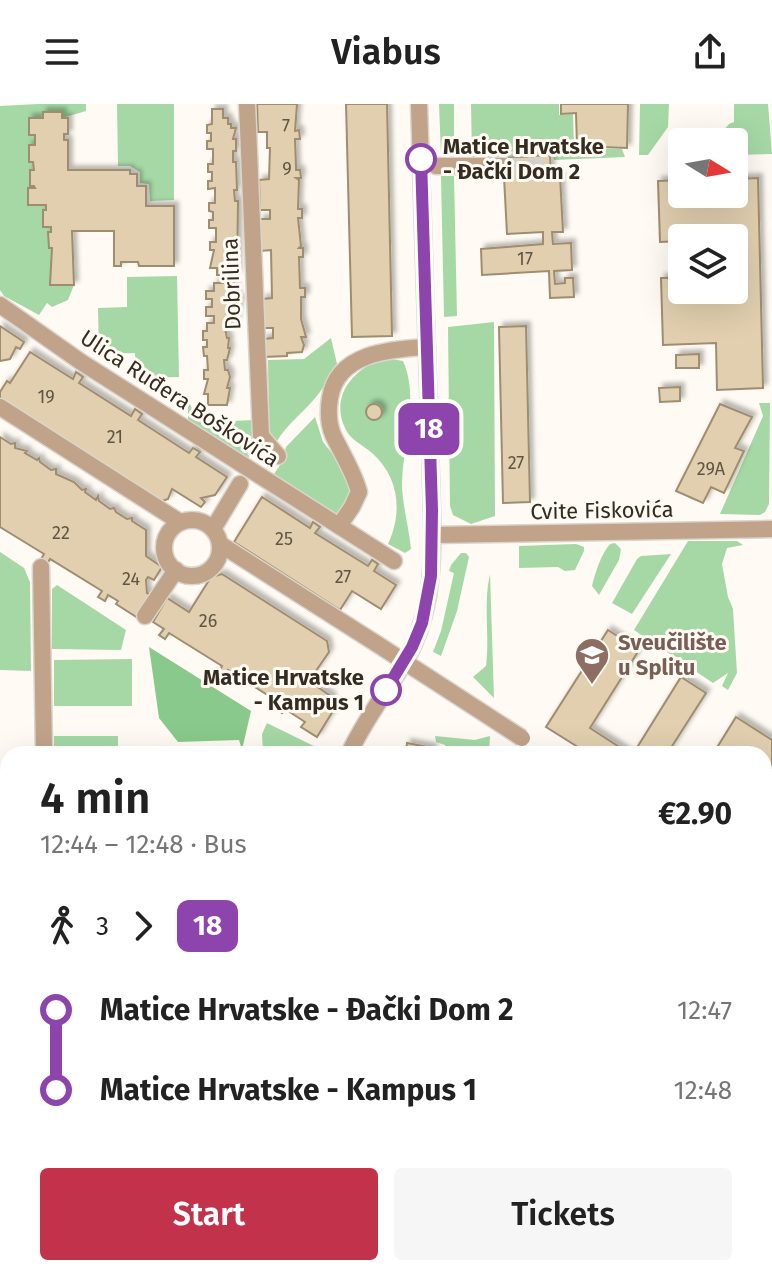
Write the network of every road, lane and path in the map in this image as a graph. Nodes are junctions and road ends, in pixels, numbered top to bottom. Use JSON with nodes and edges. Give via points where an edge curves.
{"nodes":[{"id":1,"x":247,"y":104,"type":"edge"},
{"id":2,"x":419,"y":104,"type":"edge"},
{"id":3,"x":436,"y":166,"type":"dead end"},
{"id":4,"x":504,"y":166,"type":"tunnel mouth"},
{"id":5,"x":0,"y":305,"type":"edge"},
{"id":6,"x":427,"y":347,"type":"junction"},
{"id":7,"x":0,"y":407,"type":"edge"},
{"id":8,"x":278,"y":456,"type":"dead end"},
{"id":9,"x":240,"y":484,"type":"dead end"},
{"id":10,"x":180,"y":522,"type":"junction"},
{"id":11,"x":339,"y":526,"type":"junction"},
{"id":12,"x":772,"y":529,"type":"edge"},
{"id":13,"x":433,"y":535,"type":"junction"},
{"id":14,"x":216,"y":536,"type":"junction"},
{"id":15,"x":394,"y":561,"type":"dead end"},
{"id":16,"x":41,"y":567,"type":"dead end"},
{"id":17,"x":176,"y":570,"type":"junction"},
{"id":18,"x":145,"y":616,"type":"dead end"},
{"id":19,"x":522,"y":738,"type":"dead end"},
{"id":20,"x":44,"y":746,"type":"edge"},
{"id":21,"x":354,"y":746,"type":"edge"}],
"edges":[{"from":1,"to":8,"type":"street","name":"Dobrilina","via":[[261,436]]},
{"from":2,"to":6,"type":"street"},
{"from":3,"to":4,"type":"street"},
{"from":5,"to":11,"type":"street","name":"Ulica Ruđera Boškovića"},
{"from":6,"to":11,"type":"street","via":[[363,357],[338,377],[328,416],[359,492]]},
{"from":6,"to":13,"type":"street"},
{"from":7,"to":10,"type":"street"},
{"from":9,"to":14,"type":"street","name":"Ulica Ruđera Boškovića"},
{"from":10,"to":14,"type":"street","via":[[194,520]]},
{"from":10,"to":17,"type":"street","via":[[164,544],[167,561]]},
{"from":11,"to":15,"type":"street","name":"Ulica Ruđera Boškovića"},
{"from":12,"to":13,"type":"street","name":"Cvite Fiskovića"},
{"from":13,"to":21,"type":"street","via":[[422,623]]},
{"from":14,"to":17,"type":"street","name":"Ulica Ruđera Boškovića","via":[[219,554],[209,570],[191,576]]},
{"from":14,"to":19,"type":"street","bridge":true},
{"from":16,"to":20,"type":"street"},
{"from":17,"to":18,"type":"street"}]}
